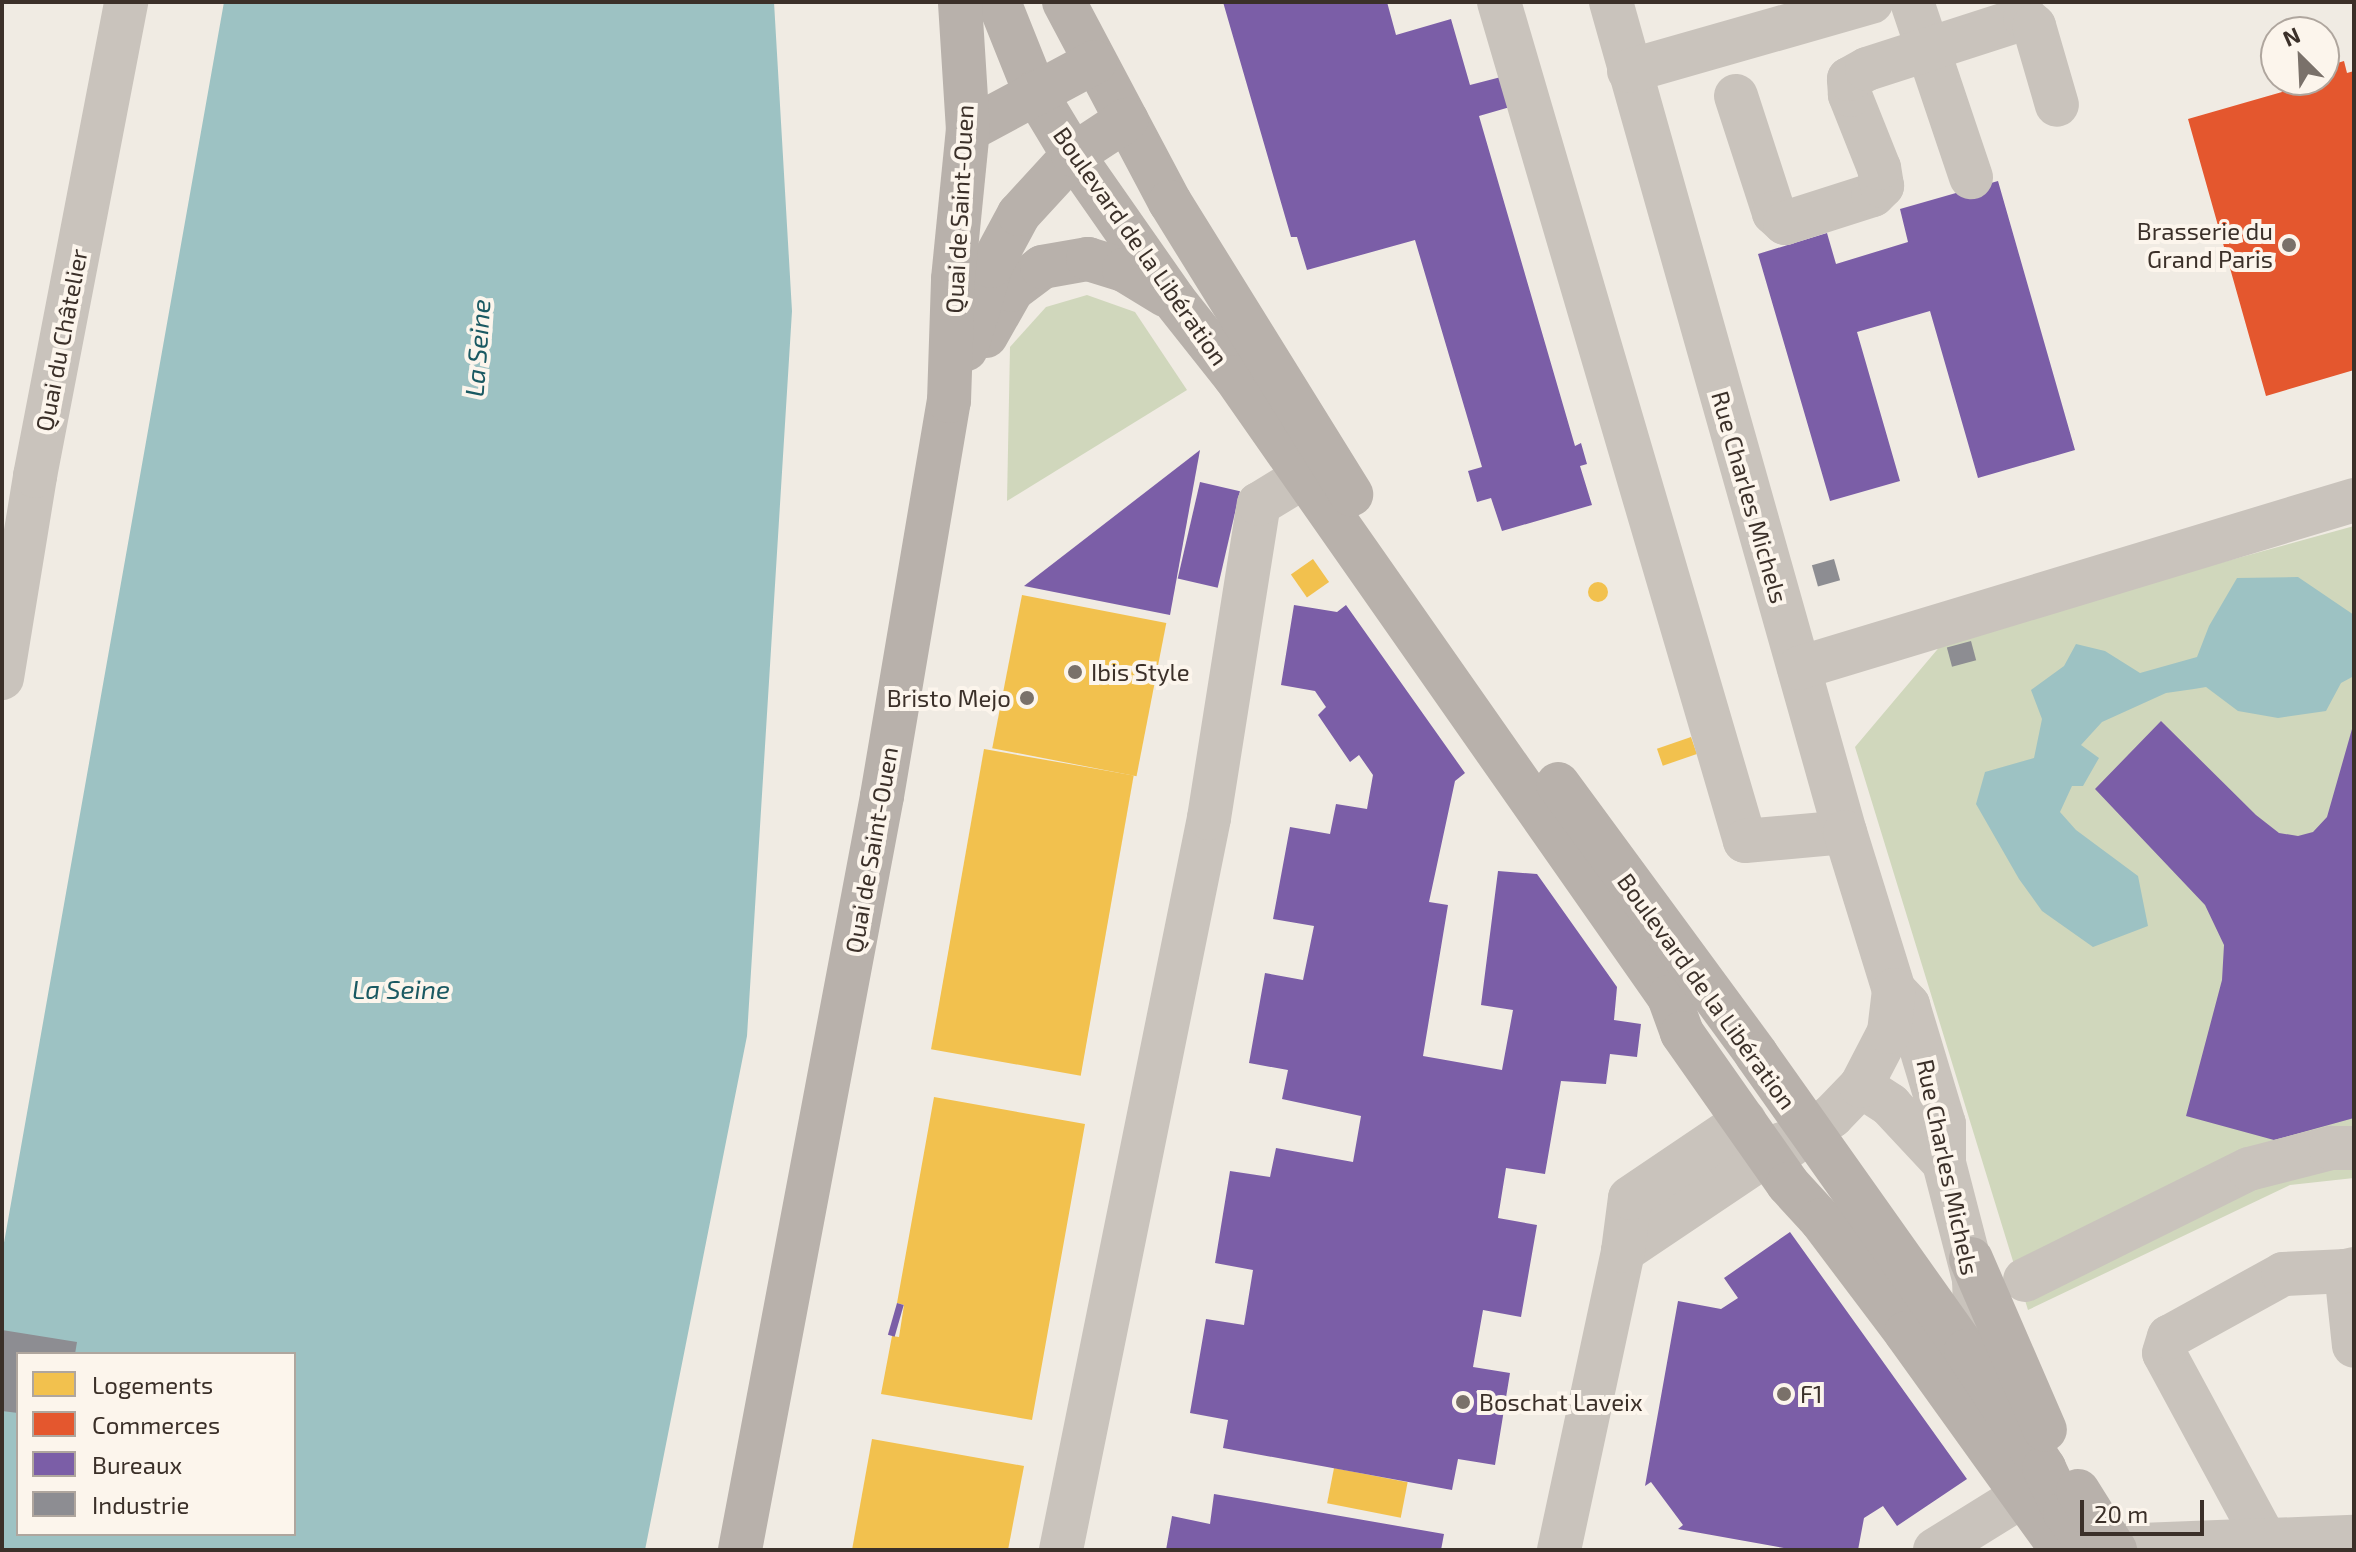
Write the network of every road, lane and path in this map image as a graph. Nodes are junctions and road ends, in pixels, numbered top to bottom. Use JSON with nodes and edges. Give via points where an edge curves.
{"nodes":[{"id":1,"x":126,"y":2,"type":"edge"},
{"id":2,"x":960,"y":2,"type":"edge"},
{"id":3,"x":999,"y":2,"type":"edge"},
{"id":4,"x":1064,"y":2,"type":"edge"},
{"id":5,"x":1499,"y":2,"type":"edge"},
{"id":6,"x":1611,"y":2,"type":"edge"},
{"id":7,"x":1871,"y":2,"type":"edge"},
{"id":8,"x":1912,"y":2,"type":"edge"},
{"id":9,"x":1927,"y":47,"type":"junction"},
{"id":10,"x":1095,"y":62,"type":"junction"},
{"id":11,"x":1629,"y":71,"type":"junction"},
{"id":12,"x":1035,"y":92,"type":"junction"},
{"id":13,"x":1736,"y":96,"type":"dead end"},
{"id":14,"x":2057,"y":105,"type":"dead end"},
{"id":15,"x":1126,"y":120,"type":"junction"},
{"id":16,"x":968,"y":130,"type":"junction"},
{"id":17,"x":1073,"y":155,"type":"junction"},
{"id":18,"x":1971,"y":177,"type":"dead end"},
{"id":19,"x":1174,"y":300,"type":"junction"},
{"id":20,"x":949,"y":401,"type":"junction"},
{"id":21,"x":1316,"y":470,"type":"junction"},
{"id":22,"x":2352,"y":502,"type":"edge"},
{"id":23,"x":1799,"y":668,"type":"junction"},
{"id":24,"x":2,"y":678,"type":"edge"},
{"id":25,"x":1845,"y":832,"type":"junction"},
{"id":26,"x":1894,"y":990,"type":"junction"},
{"id":27,"x":1861,"y":1086,"type":"junction"},
{"id":28,"x":1777,"y":1143,"type":"junction"},
{"id":29,"x":2354,"y":1148,"type":"edge"},
{"id":30,"x":1944,"y":1163,"type":"junction"},
{"id":31,"x":1971,"y":1259,"type":"junction"},
{"id":32,"x":2350,"y":1270,"type":"edge"},
{"id":33,"x":2025,"y":1280,"type":"dead end"},
{"id":34,"x":2354,"y":1346,"type":"edge"},
{"id":35,"x":1966,"y":1351,"type":"junction"},
{"id":36,"x":2022,"y":1496,"type":"junction"},
{"id":37,"x":2354,"y":1537,"type":"edge"},
{"id":38,"x":2264,"y":1538,"type":"junction"},
{"id":39,"x":2094,"y":1548,"type":"edge"},
{"id":40,"x":740,"y":1550,"type":"edge"},
{"id":41,"x":1061,"y":1550,"type":"edge"},
{"id":42,"x":1559,"y":1550,"type":"edge"},
{"id":43,"x":1935,"y":1550,"type":"edge"}],
"edges":[{"from":1,"to":24,"type":"street","name":"Quai du Châtelier"},
{"from":2,"to":16,"type":"main road","name":"Quai de Saint-Ouen"},
{"from":3,"to":12,"type":"main road","name":"Boulevard de la Libération"},
{"from":4,"to":10,"type":"main road"},
{"from":5,"to":25,"type":"street","via":[[1745,841]]},
{"from":6,"to":11,"type":"street","name":"Rue Charles Michels"},
{"from":7,"to":11,"type":"street"},
{"from":8,"to":9,"type":"street"},
{"from":9,"to":13,"type":"street","via":[[1849,79],[1882,186],[1873,195],[1798,220],[1785,223],[1774,213]]},
{"from":9,"to":14,"type":"street","via":[[2025,18],[2034,26]]},
{"from":9,"to":18,"type":"street"},
{"from":10,"to":12,"type":"main road"},
{"from":10,"to":15,"type":"main road"},
{"from":11,"to":23,"type":"street","name":"Rue Charles Michels"},
{"from":12,"to":16,"type":"main road"},
{"from":12,"to":17,"type":"main road","name":"Boulevard de la Libération"},
{"from":15,"to":17,"type":"main road"},
{"from":15,"to":21,"type":"main road"},
{"from":16,"to":20,"type":"main road","name":"Quai de Saint-Ouen","via":[[953,279]]},
{"from":17,"to":19,"type":"main road","name":"Boulevard de la Libération"},
{"from":17,"to":20,"type":"main road","via":[[1019,214],[991,266]]},
{"from":19,"to":20,"type":"main road","via":[[1124,270],[1088,259],[1042,267],[1012,290]]},
{"from":19,"to":21,"type":"main road","name":"Boulevard de la Libération"},
{"from":20,"to":40,"type":"main road","name":"Quai de Saint-Ouen","via":[[882,796]]},
{"from":21,"to":28,"type":"main road","name":"Boulevard de la Libération","via":[[1611,861]]},
{"from":21,"to":28,"type":"main road","name":"Boulevard de la Libération","via":[[1669,997],[1682,1033]]},
{"from":21,"to":41,"type":"street","via":[[1259,504],[1209,818]]},
{"from":22,"to":23,"type":"street"},
{"from":23,"to":25,"type":"street","name":"Rue Charles Michels"},
{"from":25,"to":26,"type":"street","name":"Rue Charles Michels"},
{"from":26,"to":27,"type":"street","name":"Rue Charles Michels","via":[[1889,1032]]},
{"from":26,"to":30,"type":"street","name":"Rue Charles Michels","via":[[1908,1005],[1930,1075],[1944,1124]]},
{"from":27,"to":28,"type":"street","name":"Rue Charles Michels","via":[[1832,1116]]},
{"from":27,"to":30,"type":"street","via":[[1890,1105]]},
{"from":28,"to":35,"type":"main road","name":"Boulevard de la Libération"},
{"from":28,"to":36,"type":"main road","name":"Boulevard de la Libération"},
{"from":28,"to":42,"type":"street","name":"Rue Charles Michels","via":[[1630,1198]]},
{"from":29,"to":33,"type":"street","via":[[2331,1148],[2249,1169]]},
{"from":30,"to":31,"type":"street","name":"Rue Charles Michels"},
{"from":31,"to":35,"type":"street","name":"Rue Charles Michels","via":[[1975,1309]]},
{"from":31,"to":39,"type":"main road"},
{"from":32,"to":34,"type":"street"},
{"from":32,"to":38,"type":"street","via":[[2283,1274],[2169,1337],[2164,1353]]},
{"from":35,"to":39,"type":"main road","name":"Boulevard de la Libération","via":[[2044,1468],[2065,1513]]},
{"from":36,"to":39,"type":"main road","name":"Boulevard de la Libération"},
{"from":36,"to":43,"type":"street"},
{"from":37,"to":38,"type":"street"},
{"from":38,"to":39,"type":"street"}]}
